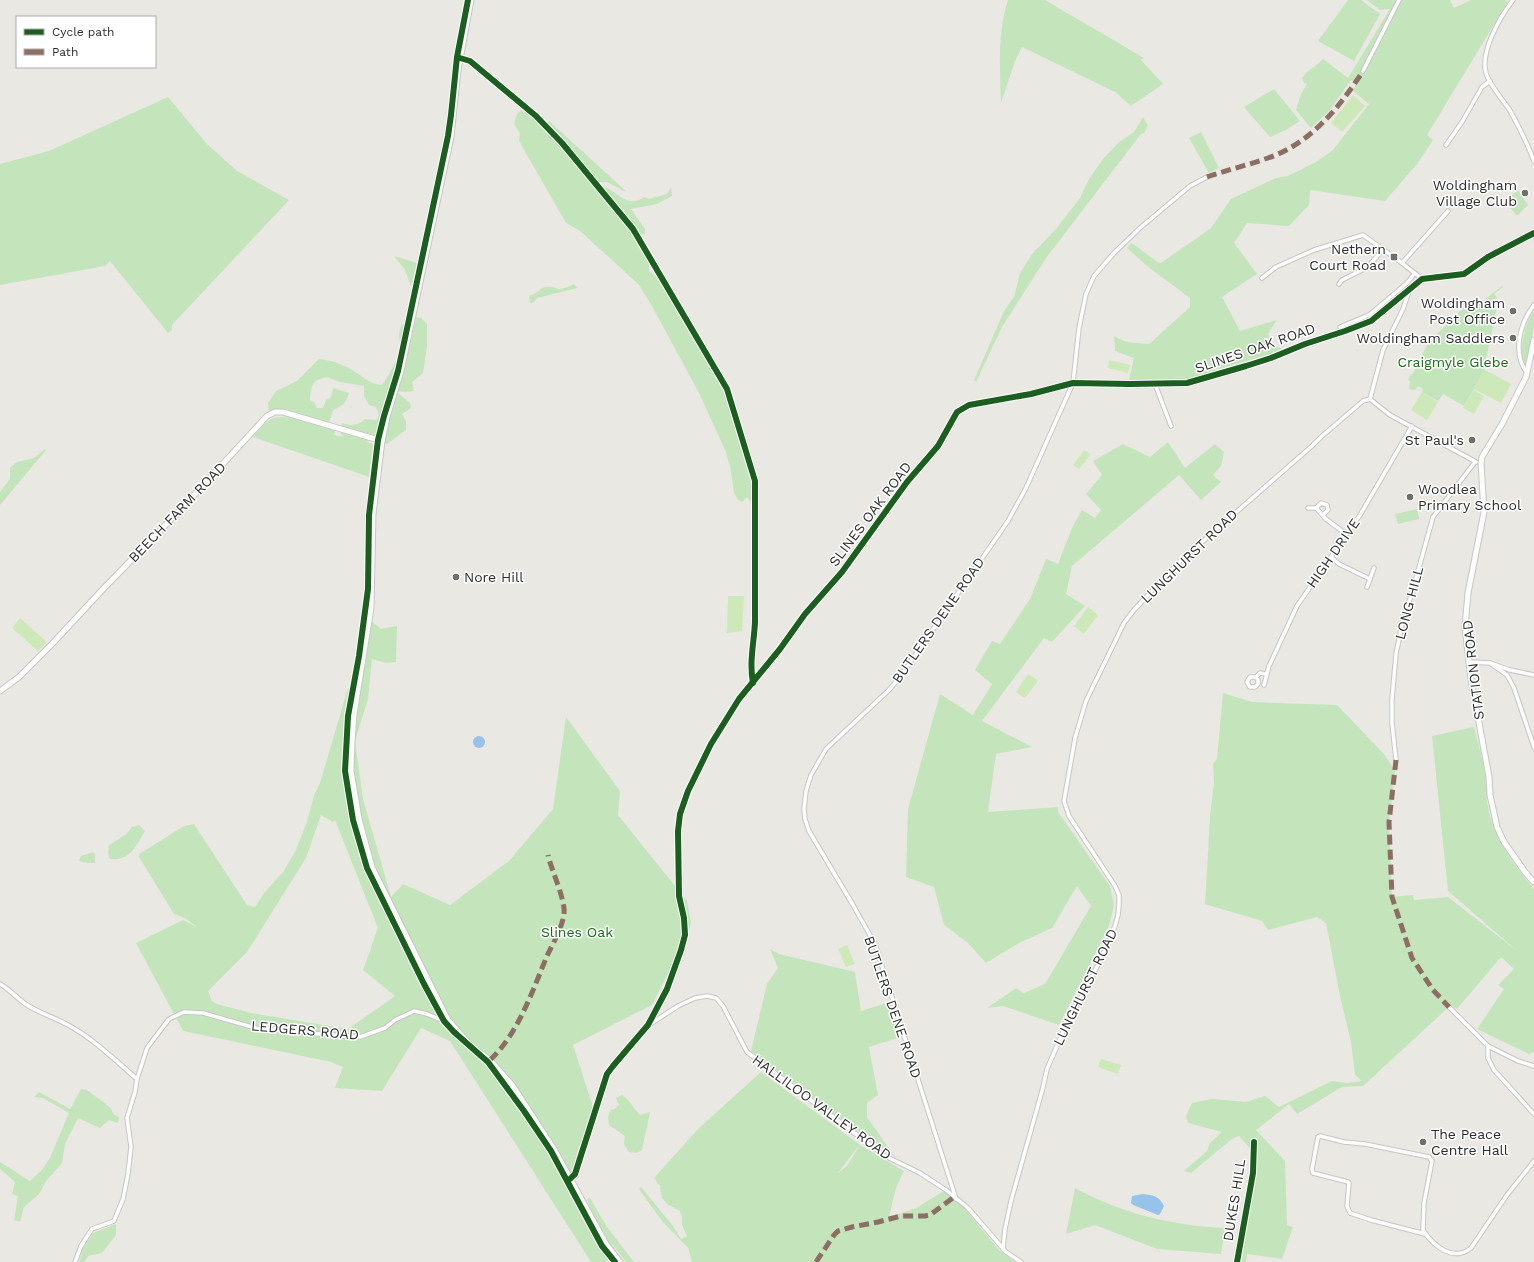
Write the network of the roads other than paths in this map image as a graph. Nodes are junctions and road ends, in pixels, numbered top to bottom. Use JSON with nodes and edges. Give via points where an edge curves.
{"nodes":[{"id":1,"x":471,"y":0,"type":"edge"},
{"id":2,"x":1399,"y":0,"type":"edge"},
{"id":3,"x":1513,"y":0,"type":"edge"},
{"id":4,"x":1363,"y":71,"type":"dead end"},
{"id":5,"x":1490,"y":81,"type":"junction"},
{"id":6,"x":1446,"y":145,"type":"dead end"},
{"id":7,"x":1534,"y":161,"type":"edge"},
{"id":8,"x":1207,"y":177,"type":"dead end"},
{"id":9,"x":1448,"y":211,"type":"dead end"},
{"id":10,"x":1534,"y":233,"type":"edge"},
{"id":11,"x":1383,"y":249,"type":"junction"},
{"id":12,"x":1402,"y":263,"type":"junction"},
{"id":13,"x":1415,"y":273,"type":"junction"},
{"id":14,"x":1262,"y":278,"type":"dead end"},
{"id":15,"x":1422,"y":279,"type":"junction"},
{"id":16,"x":1339,"y":284,"type":"dead end"},
{"id":17,"x":1410,"y":288,"type":"junction"},
{"id":18,"x":1534,"y":305,"type":"edge"},
{"id":19,"x":1340,"y":327,"type":"dead end"},
{"id":20,"x":1534,"y":340,"type":"edge"},
{"id":21,"x":1527,"y":373,"type":"junction"},
{"id":22,"x":1073,"y":383,"type":"junction"},
{"id":23,"x":1155,"y":384,"type":"junction"},
{"id":24,"x":1370,"y":399,"type":"junction"},
{"id":25,"x":1171,"y":426,"type":"dead end"},
{"id":26,"x":1412,"y":426,"type":"junction"},
{"id":27,"x":382,"y":441,"type":"junction"},
{"id":28,"x":1478,"y":463,"type":"junction"},
{"id":29,"x":1308,"y":508,"type":"dead end"},
{"id":30,"x":1316,"y":508,"type":"junction"},
{"id":31,"x":1323,"y":515,"type":"junction"},
{"id":32,"x":1346,"y":534,"type":"junction"},
{"id":33,"x":1331,"y":557,"type":"junction"},
{"id":34,"x":1374,"y":568,"type":"dead end"},
{"id":35,"x":1370,"y":579,"type":"junction"},
{"id":36,"x":1367,"y":587,"type":"dead end"},
{"id":37,"x":1469,"y":662,"type":"junction"},
{"id":38,"x":1490,"y":664,"type":"junction"},
{"id":39,"x":1266,"y":674,"type":"junction"},
{"id":40,"x":1534,"y":675,"type":"edge"},
{"id":41,"x":1256,"y":677,"type":"dead end"},
{"id":42,"x":1264,"y":685,"type":"dead end"},
{"id":43,"x":0,"y":691,"type":"edge"},
{"id":44,"x":1534,"y":747,"type":"edge"},
{"id":45,"x":1396,"y":760,"type":"dead end"},
{"id":46,"x":1534,"y":882,"type":"edge"},
{"id":47,"x":0,"y":984,"type":"edge"},
{"id":48,"x":1449,"y":1007,"type":"dead end"},
{"id":49,"x":653,"y":1015,"type":"junction"},
{"id":50,"x":658,"y":1019,"type":"junction"},
{"id":51,"x":448,"y":1020,"type":"junction"},
{"id":52,"x":648,"y":1025,"type":"junction"},
{"id":53,"x":1488,"y":1046,"type":"junction"},
{"id":54,"x":1534,"y":1066,"type":"edge"},
{"id":55,"x":137,"y":1078,"type":"junction"},
{"id":56,"x":1534,"y":1114,"type":"edge"},
{"id":57,"x":1254,"y":1142,"type":"dead end"},
{"id":58,"x":1534,"y":1161,"type":"edge"},
{"id":59,"x":570,"y":1179,"type":"junction"},
{"id":60,"x":956,"y":1199,"type":"junction"},
{"id":61,"x":1425,"y":1234,"type":"junction"},
{"id":62,"x":1003,"y":1248,"type":"junction"},
{"id":63,"x":75,"y":1262,"type":"edge"},
{"id":64,"x":620,"y":1262,"type":"edge"},
{"id":65,"x":1022,"y":1262,"type":"edge"},
{"id":66,"x":1237,"y":1262,"type":"edge"}],
"edges":[{"from":1,"to":27,"type":"main road","via":[[458,70],[451,137],[401,371]]},
{"from":2,"to":4,"type":"street"},
{"from":3,"to":5,"type":"street","via":[[1497,27],[1487,52],[1486,73]]},
{"from":5,"to":6,"type":"street","via":[[1482,87]]},
{"from":5,"to":7,"type":"street","via":[[1516,121]]},
{"from":8,"to":22,"type":"street","name":"BUTLERS DENE ROAD","via":[[1190,186],[1140,228],[1094,276],[1086,294],[1079,328]]},
{"from":9,"to":12,"type":"street"},
{"from":10,"to":15,"type":"street","via":[[1488,257],[1464,274]]},
{"from":11,"to":12,"type":"street"},
{"from":11,"to":14,"type":"street","via":[[1363,235],[1314,250],[1276,267]]},
{"from":11,"to":16,"type":"street","via":[[1368,267]]},
{"from":12,"to":13,"type":"street"},
{"from":13,"to":15,"type":"street"},
{"from":13,"to":19,"type":"street","via":[[1369,315]]},
{"from":15,"to":17,"type":"street","name":"SLINES OAK ROAD"},
{"from":17,"to":23,"type":"street","name":"SLINES OAK ROAD","via":[[1371,321],[1345,332],[1198,381]]},
{"from":17,"to":24,"type":"street","via":[[1383,350]]},
{"from":18,"to":21,"type":"street","via":[[1520,332],[1520,355]]},
{"from":20,"to":21,"type":"main road","name":"STATION ROAD"},
{"from":21,"to":28,"type":"main road","name":"STATION ROAD","via":[[1511,408]]},
{"from":22,"to":23,"type":"street","name":"SLINES OAK ROAD"},
{"from":22,"to":49,"type":"street","name":"SLINES OAK ROAD","via":[[969,406],[957,412],[938,446],[907,482],[842,572],[805,614],[732,710],[699,766],[680,814],[679,896],[685,935],[667,990]]},
{"from":22,"to":60,"type":"street","name":"BUTLERS DENE ROAD","via":[[1035,469],[1008,521],[900,677],[826,749],[811,775],[804,799],[805,819],[809,831],[875,944]]},
{"from":23,"to":25,"type":"street"},
{"from":24,"to":26,"type":"street","via":[[1390,415]]},
{"from":24,"to":62,"type":"street","name":"LUNGHURST ROAD","via":[[1363,401],[1321,437],[1178,563],[1158,584],[1124,623],[1086,701],[1075,738],[1064,801],[1069,816],[1115,886],[1119,895],[1118,915],[1101,959],[1047,1069],[1011,1201]]},
{"from":26,"to":28,"type":"street"},
{"from":26,"to":32,"type":"street","name":"HIGH DRIVE","via":[[1360,515]]},
{"from":27,"to":43,"type":"main road","name":"BEECH FARM ROAD","via":[[283,412],[267,416],[52,644],[19,677]]},
{"from":27,"to":51,"type":"main road","via":[[373,514],[371,608],[354,714],[351,771],[359,819],[372,866]]},
{"from":28,"to":37,"type":"main road","name":"STATION ROAD","via":[[1484,512],[1466,608],[1465,627]]},
{"from":28,"to":45,"type":"street","name":"LONG HILL","via":[[1433,517],[1403,620],[1396,654],[1392,699]]},
{"from":29,"to":30,"type":"street"},
{"from":30,"to":31,"type":"street"},
{"from":30,"to":31,"type":"street","via":[[1321,503],[1326,505],[1328,510]]},
{"from":31,"to":32,"type":"street"},
{"from":32,"to":33,"type":"street","name":"HIGH DRIVE"},
{"from":33,"to":35,"type":"street","via":[[1339,564]]},
{"from":33,"to":39,"type":"street","name":"HIGH DRIVE","via":[[1298,606]]},
{"from":34,"to":35,"type":"street"},
{"from":35,"to":36,"type":"street"},
{"from":37,"to":38,"type":"street"},
{"from":37,"to":46,"type":"main road","name":"STATION ROAD","via":[[1497,827],[1504,842]]},
{"from":38,"to":40,"type":"street"},
{"from":38,"to":44,"type":"street","via":[[1506,675],[1514,688]]},
{"from":39,"to":41,"type":"street","via":[[1260,673]]},
{"from":39,"to":42,"type":"street","name":"HIGH DRIVE"},
{"from":47,"to":55,"type":"street","via":[[23,1003],[68,1025],[99,1046]]},
{"from":48,"to":53,"type":"street"},
{"from":49,"to":50,"type":"street"},
{"from":49,"to":52,"type":"street","name":"SLINES OAK ROAD"},
{"from":50,"to":52,"type":"street","name":"HALLILOO VALLEY ROAD"},
{"from":50,"to":60,"type":"street","name":"HALLILOO VALLEY ROAD","via":[[695,998],[716,998],[723,1006],[747,1052],[885,1156],[920,1173]]},
{"from":51,"to":55,"type":"street","name":"LEDGERS ROAD","via":[[414,1011],[371,1034],[349,1037],[286,1029],[259,1029],[203,1013],[184,1012],[169,1019],[147,1048]]},
{"from":51,"to":59,"type":"main road","via":[[513,1086],[554,1149]]},
{"from":52,"to":59,"type":"street","name":"SLINES OAK ROAD","via":[[607,1074],[575,1174]]},
{"from":53,"to":54,"type":"street"},
{"from":53,"to":56,"type":"street","via":[[1488,1058],[1494,1070]]},
{"from":55,"to":63,"type":"street","name":"LEDGERS ROAD","via":[[127,1118],[131,1147],[123,1199],[114,1221],[92,1229]]},
{"from":57,"to":66,"type":"street","name":"DUKES HILL","via":[[1253,1173]]},
{"from":58,"to":61,"type":"street","via":[[1464,1254],[1457,1256],[1441,1250]]},
{"from":59,"to":64,"type":"main road","via":[[606,1244]]},
{"from":60,"to":62,"type":"street","name":"HALLILOO VALLEY ROAD","via":[[968,1208]]},
{"from":61,"to":61,"type":"street","via":[[1350,1213],[1347,1206],[1350,1183],[1313,1174],[1316,1140],[1320,1136],[1429,1157],[1432,1161],[1422,1227]]},
{"from":62,"to":65,"type":"street","name":"HALLILOO VALLEY ROAD"}]}
